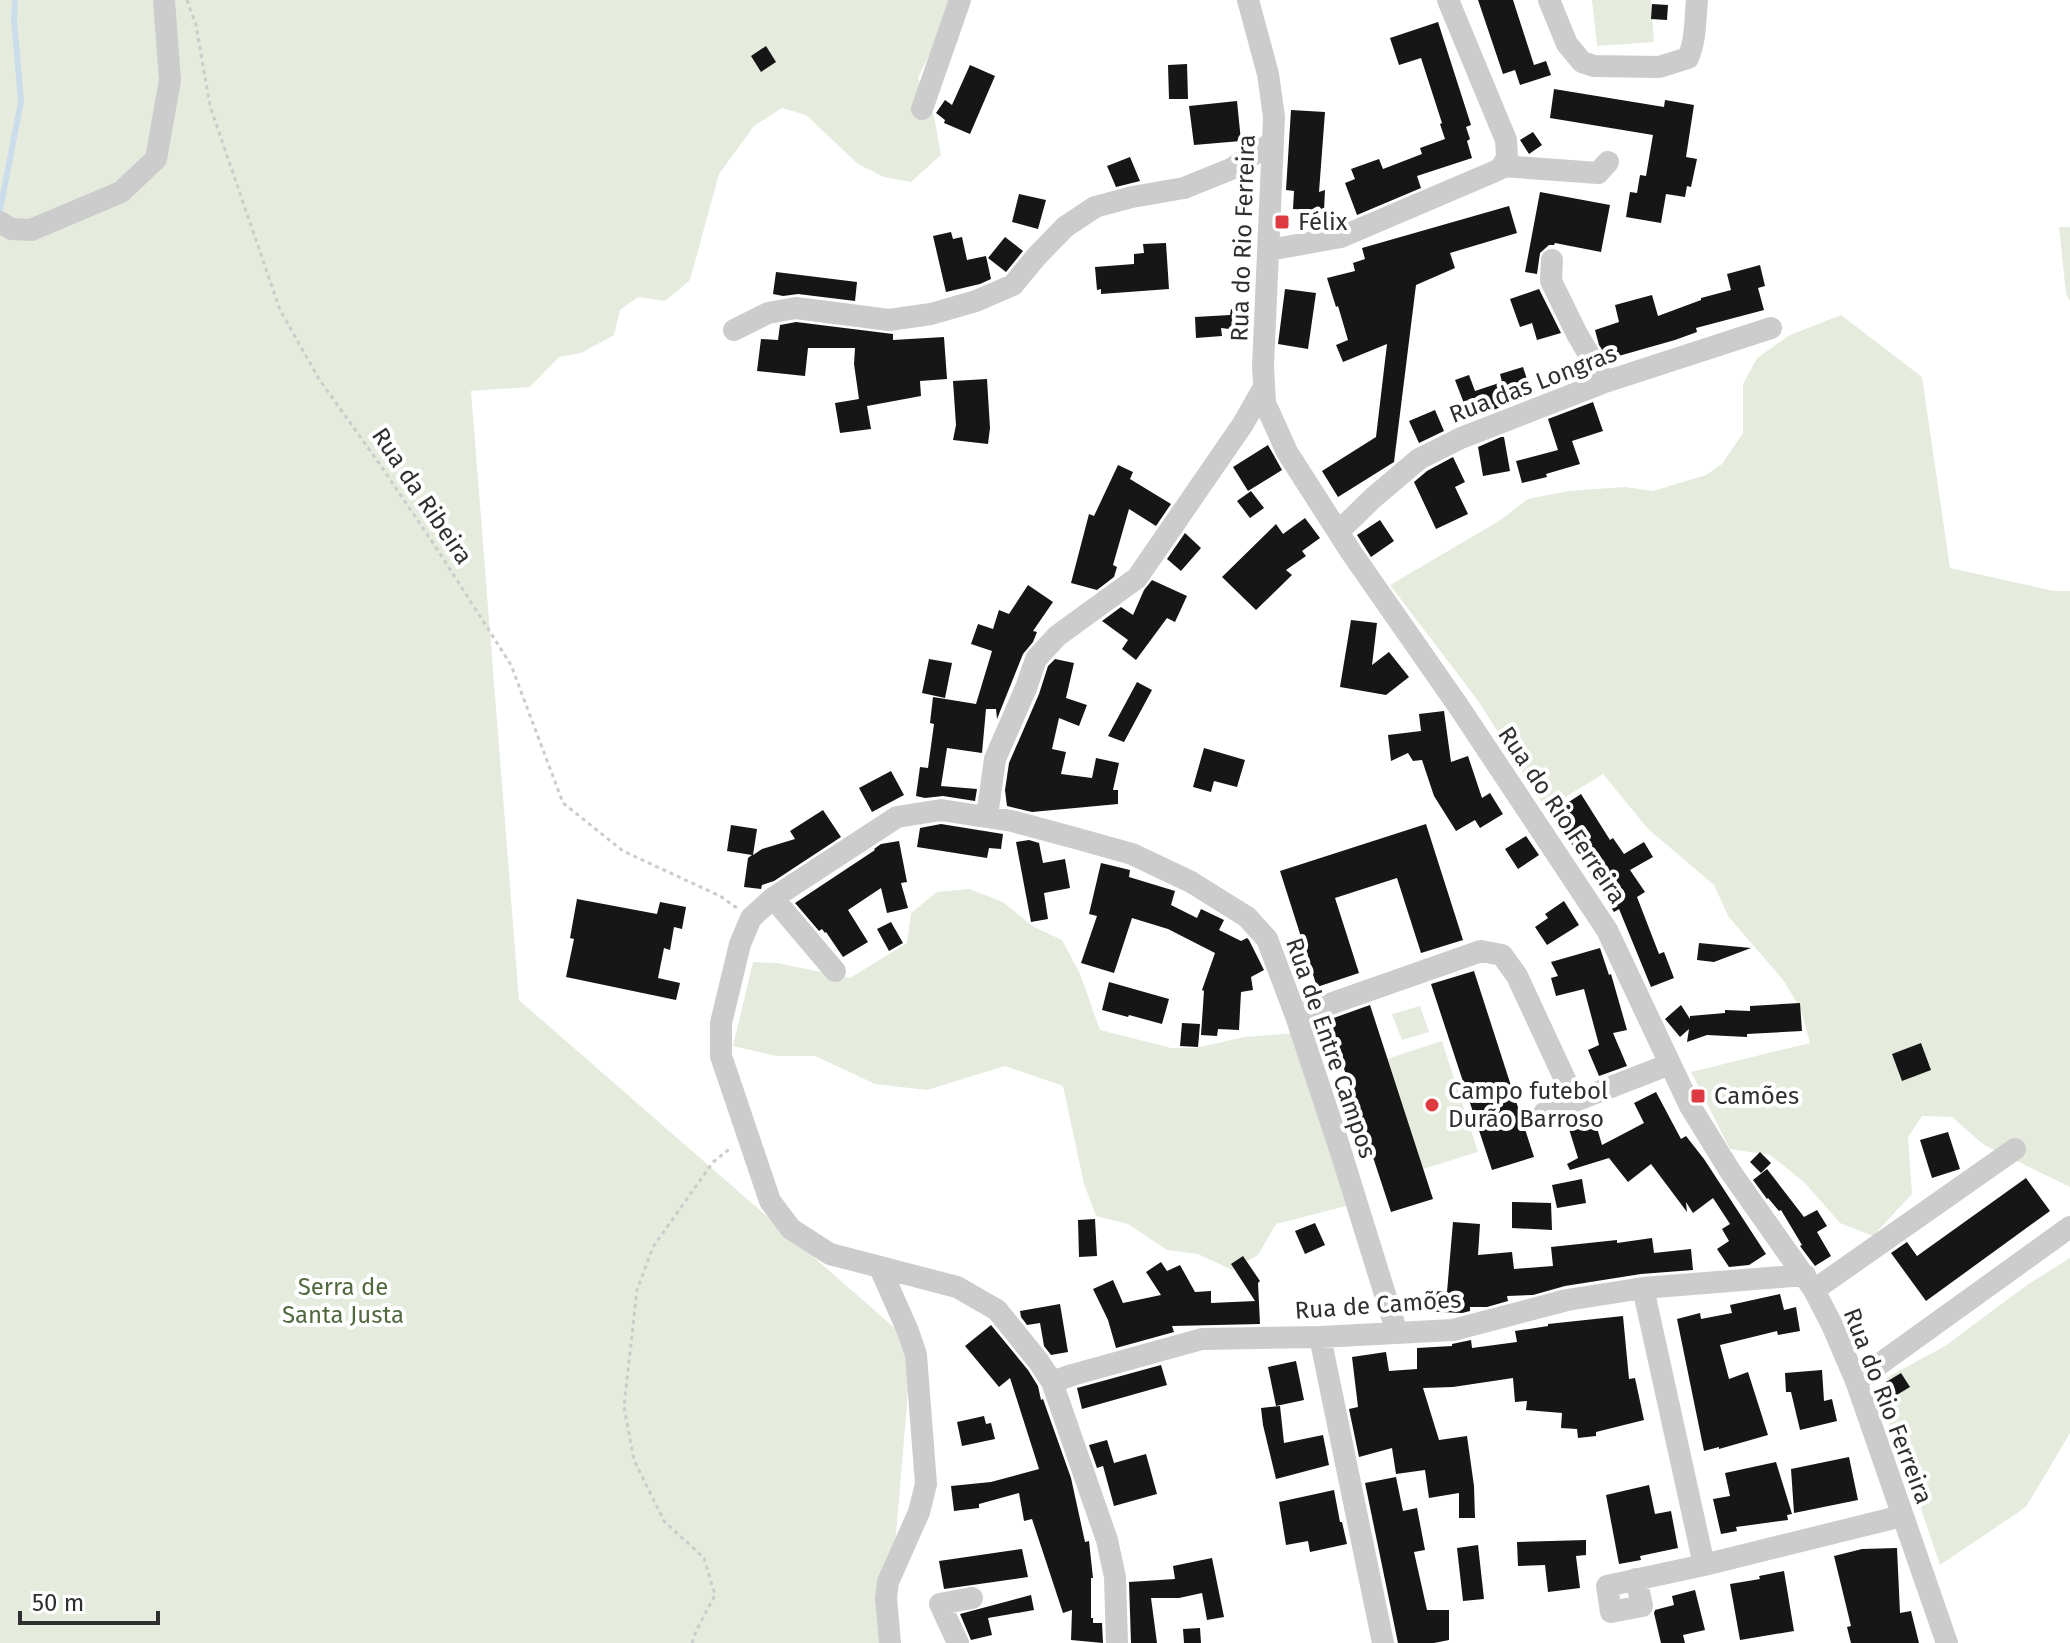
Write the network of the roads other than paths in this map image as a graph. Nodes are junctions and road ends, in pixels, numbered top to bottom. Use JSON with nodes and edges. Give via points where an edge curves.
{"nodes":[{"id":1,"x":164,"y":0,"type":"edge"},
{"id":2,"x":960,"y":0,"type":"edge"},
{"id":3,"x":1248,"y":0,"type":"edge"},
{"id":4,"x":1448,"y":0,"type":"edge"},
{"id":5,"x":1549,"y":0,"type":"edge"},
{"id":6,"x":1697,"y":0,"type":"edge"},
{"id":7,"x":922,"y":109,"type":"dead end"},
{"id":8,"x":1273,"y":142,"type":"junction"},
{"id":9,"x":1608,"y":162,"type":"dead end"},
{"id":10,"x":1502,"y":166,"type":"junction"},
{"id":11,"x":6,"y":225,"type":"edge"},
{"id":12,"x":1269,"y":250,"type":"junction"},
{"id":13,"x":1552,"y":260,"type":"dead end"},
{"id":14,"x":1771,"y":328,"type":"dead end"},
{"id":15,"x":734,"y":330,"type":"dead end"},
{"id":16,"x":1605,"y":382,"type":"junction"},
{"id":17,"x":1264,"y":387,"type":"junction"},
{"id":18,"x":1338,"y":532,"type":"junction"},
{"id":19,"x":987,"y":816,"type":"junction"},
{"id":20,"x":773,"y":898,"type":"junction"},
{"id":21,"x":835,"y":971,"type":"dead end"},
{"id":22,"x":1296,"y":1016,"type":"junction"},
{"id":23,"x":1670,"y":1064,"type":"junction"},
{"id":24,"x":1575,"y":1101,"type":"junction"},
{"id":25,"x":1544,"y":1113,"type":"dead end"},
{"id":26,"x":2015,"y":1149,"type":"dead end"},
{"id":27,"x":2070,"y":1227,"type":"edge"},
{"id":28,"x":880,"y":1268,"type":"junction"},
{"id":29,"x":1810,"y":1283,"type":"junction"},
{"id":30,"x":1643,"y":1288,"type":"junction"},
{"id":31,"x":1397,"y":1333,"type":"junction"},
{"id":32,"x":1320,"y":1337,"type":"junction"},
{"id":33,"x":1856,"y":1381,"type":"junction"},
{"id":34,"x":1052,"y":1382,"type":"junction"},
{"id":35,"x":1902,"y":1516,"type":"junction"},
{"id":36,"x":1704,"y":1565,"type":"junction"},
{"id":37,"x":1636,"y":1579,"type":"dead end"},
{"id":38,"x":972,"y":1598,"type":"dead end"},
{"id":39,"x":890,"y":1643,"type":"edge"},
{"id":40,"x":958,"y":1643,"type":"edge"},
{"id":41,"x":1117,"y":1643,"type":"edge"},
{"id":42,"x":1383,"y":1643,"type":"edge"},
{"id":43,"x":1947,"y":1643,"type":"edge"}],
"edges":[{"from":1,"to":11,"type":"street","via":[[170,80],[156,159],[121,192],[31,230]]},
{"from":2,"to":7,"type":"street"},
{"from":3,"to":8,"type":"street","name":"Rua do Rio Ferreira","via":[[1268,74]]},
{"from":4,"to":10,"type":"street","via":[[1506,140]]},
{"from":5,"to":6,"type":"street","via":[[1567,44],[1582,62],[1659,67],[1688,58]]},
{"from":8,"to":12,"type":"street","name":"Rua do Rio Ferreira"},
{"from":8,"to":15,"type":"street","via":[[1231,169],[1184,188],[1095,207],[1065,227],[1013,285],[976,301],[889,320],[796,308],[768,313]]},
{"from":9,"to":10,"type":"street","via":[[1598,173]]},
{"from":10,"to":12,"type":"street","via":[[1341,237]]},
{"from":12,"to":17,"type":"street","name":"Rua do Rio Ferreira"},
{"from":13,"to":16,"type":"street","via":[[1551,281]]},
{"from":14,"to":16,"type":"street","name":"Rua das Longras"},
{"from":16,"to":18,"type":"street","name":"Rua das Longras","via":[[1419,459]]},
{"from":17,"to":18,"type":"street","name":"Rua do Rio Ferreira","via":[[1265,403],[1287,452]]},
{"from":17,"to":19,"type":"street","via":[[1137,578],[1057,636],[1036,659],[995,759]]},
{"from":18,"to":23,"type":"street","name":"Rua do Rio Ferreira","via":[[1607,930]]},
{"from":19,"to":20,"type":"street","name":"Rua de Entre Campos","via":[[941,810],[897,817]]},
{"from":19,"to":22,"type":"street","name":"Rua de Entre Campos","via":[[1132,854],[1247,917],[1267,939]]},
{"from":20,"to":21,"type":"street"},
{"from":20,"to":28,"type":"street","name":"Rua de Entre Campos","via":[[751,918],[740,944],[721,1023],[721,1056],[770,1201],[791,1229],[830,1254]]},
{"from":22,"to":24,"type":"street","via":[[1481,951],[1502,955],[1517,976]]},
{"from":22,"to":31,"type":"street","name":"Rua de Entre Campos"},
{"from":23,"to":24,"type":"street"},
{"from":23,"to":29,"type":"street","name":"Rua do Rio Ferreira","via":[[1730,1171]]},
{"from":24,"to":25,"type":"street"},
{"from":26,"to":29,"type":"street"},
{"from":27,"to":33,"type":"street"},
{"from":28,"to":34,"type":"street","via":[[957,1287],[997,1310]]},
{"from":28,"to":39,"type":"street","via":[[916,1355],[926,1484],[888,1582]]},
{"from":29,"to":30,"type":"street","name":"Rua de Camões"},
{"from":29,"to":33,"type":"street","name":"Rua do Rio Ferreira"},
{"from":30,"to":31,"type":"street","name":"Rua de Camões","via":[[1567,1300],[1453,1330]]},
{"from":30,"to":36,"type":"street"},
{"from":31,"to":32,"type":"street","name":"Rua de Camões"},
{"from":32,"to":34,"type":"street","name":"Rua de Camões","via":[[1202,1339]]},
{"from":32,"to":42,"type":"street"},
{"from":33,"to":35,"type":"street","name":"Rua do Rio Ferreira"},
{"from":34,"to":41,"type":"street","via":[[1107,1540],[1115,1577]]},
{"from":35,"to":36,"type":"street"},
{"from":35,"to":43,"type":"street","name":"Rua do Rio Ferreira"},
{"from":36,"to":37,"type":"street"},
{"from":38,"to":40,"type":"street","via":[[940,1604]]}]}
